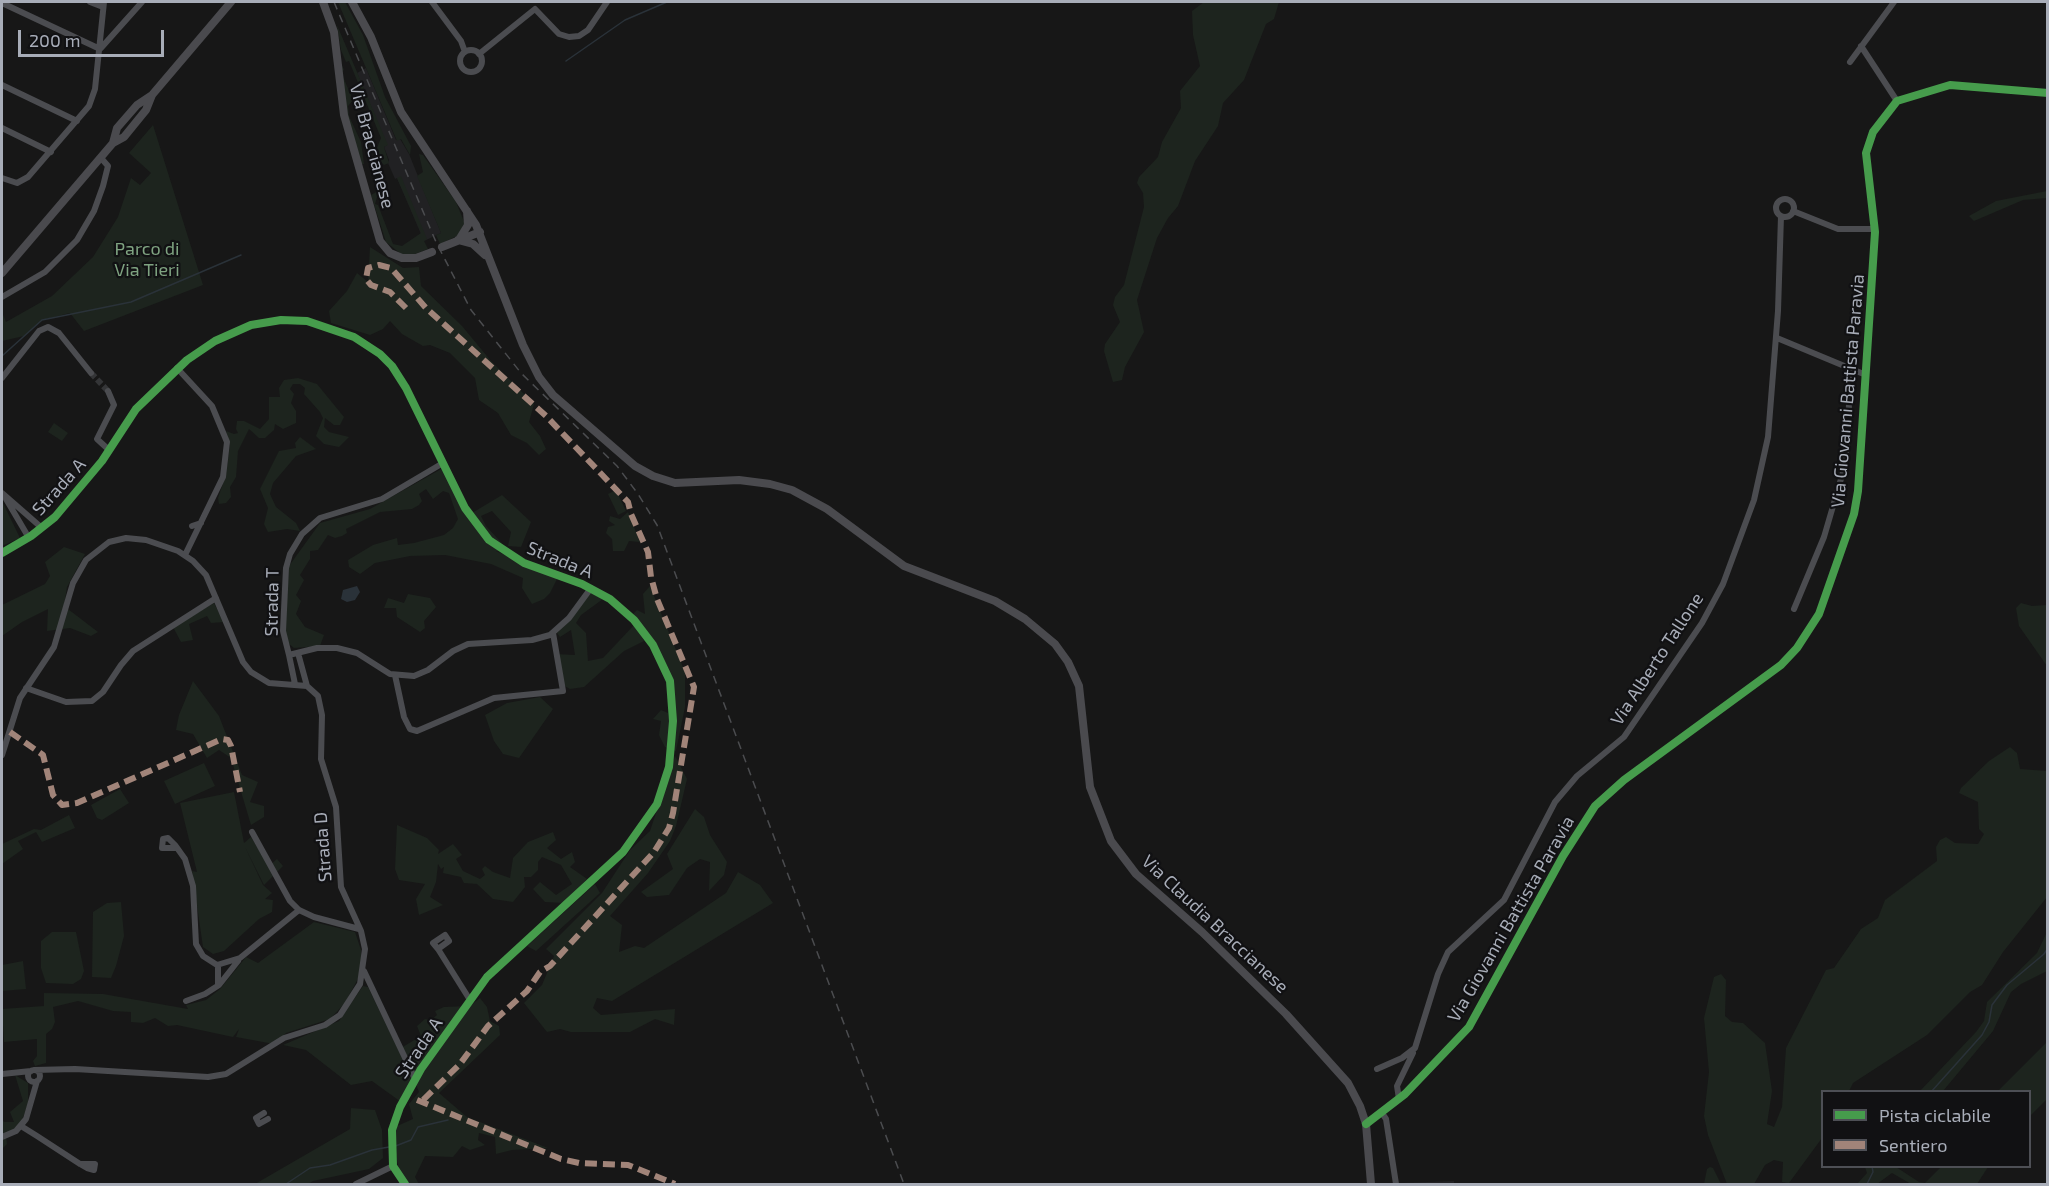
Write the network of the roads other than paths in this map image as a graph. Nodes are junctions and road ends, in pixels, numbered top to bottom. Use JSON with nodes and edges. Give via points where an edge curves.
{"nodes":[{"id":1,"x":90,"y":2,"type":"edge"},
{"id":2,"x":142,"y":2,"type":"edge"},
{"id":3,"x":231,"y":2,"type":"edge"},
{"id":4,"x":323,"y":2,"type":"edge"},
{"id":5,"x":352,"y":2,"type":"edge"},
{"id":6,"x":432,"y":2,"type":"edge"},
{"id":7,"x":607,"y":2,"type":"edge"},
{"id":8,"x":1894,"y":2,"type":"edge"},
{"id":9,"x":2,"y":3,"type":"edge"},
{"id":10,"x":103,"y":4,"type":"edge"},
{"id":11,"x":1861,"y":46,"type":"junction"},
{"id":12,"x":100,"y":49,"type":"junction"},
{"id":13,"x":465,"y":52,"type":"junction"},
{"id":14,"x":479,"y":54,"type":"junction"},
{"id":15,"x":1850,"y":62,"type":"dead end"},
{"id":16,"x":2,"y":85,"type":"edge"},
{"id":17,"x":2048,"y":93,"type":"edge"},
{"id":18,"x":152,"y":95,"type":"junction"},
{"id":19,"x":1897,"y":101,"type":"junction"},
{"id":20,"x":136,"y":105,"type":"junction"},
{"id":21,"x":143,"y":113,"type":"junction"},
{"id":22,"x":77,"y":121,"type":"junction"},
{"id":23,"x":2,"y":128,"type":"edge"},
{"id":24,"x":117,"y":128,"type":"junction"},
{"id":25,"x":124,"y":137,"type":"junction"},
{"id":26,"x":113,"y":143,"type":"junction"},
{"id":27,"x":51,"y":152,"type":"junction"},
{"id":28,"x":101,"y":158,"type":"junction"},
{"id":29,"x":2,"y":178,"type":"edge"},
{"id":30,"x":467,"y":208,"type":"junction"},
{"id":31,"x":1793,"y":211,"type":"junction"},
{"id":32,"x":1781,"y":216,"type":"junction"},
{"id":33,"x":1875,"y":229,"type":"junction"},
{"id":34,"x":480,"y":232,"type":"junction"},
{"id":35,"x":458,"y":240,"type":"junction"},
{"id":36,"x":442,"y":247,"type":"dead end"},
{"id":37,"x":432,"y":252,"type":"dead end"},
{"id":38,"x":490,"y":261,"type":"junction"},
{"id":39,"x":2,"y":273,"type":"edge"},
{"id":40,"x":2,"y":297,"type":"edge"},
{"id":41,"x":1777,"y":338,"type":"junction"},
{"id":42,"x":177,"y":368,"type":"junction"},
{"id":43,"x":1850,"y":369,"type":"junction"},
{"id":44,"x":91,"y":373,"type":"tunnel mouth"},
{"id":45,"x":1866,"y":375,"type":"junction"},
{"id":46,"x":2,"y":379,"type":"edge"},
{"id":47,"x":108,"y":391,"type":"tunnel mouth"},
{"id":48,"x":109,"y":450,"type":"junction"},
{"id":49,"x":443,"y":463,"type":"junction"},
{"id":50,"x":3,"y":494,"type":"edge"},
{"id":51,"x":24,"y":513,"type":"junction"},
{"id":52,"x":17,"y":519,"type":"junction"},
{"id":53,"x":201,"y":523,"type":"junction"},
{"id":54,"x":192,"y":526,"type":"dead end"},
{"id":55,"x":34,"y":534,"type":"junction"},
{"id":56,"x":2,"y":553,"type":"edge"},
{"id":57,"x":185,"y":555,"type":"junction"},
{"id":58,"x":591,"y":588,"type":"junction"},
{"id":59,"x":216,"y":598,"type":"junction"},
{"id":60,"x":1794,"y":609,"type":"dead end"},
{"id":61,"x":554,"y":633,"type":"junction"},
{"id":62,"x":298,"y":653,"type":"junction"},
{"id":63,"x":289,"y":655,"type":"junction"},
{"id":64,"x":395,"y":675,"type":"junction"},
{"id":65,"x":296,"y":684,"type":"junction"},
{"id":66,"x":307,"y":686,"type":"junction"},
{"id":67,"x":26,"y":688,"type":"junction"},
{"id":68,"x":2,"y":755,"type":"edge"},
{"id":69,"x":252,"y":832,"type":"dead end"},
{"id":70,"x":177,"y":848,"type":"dead end"},
{"id":71,"x":299,"y":910,"type":"junction"},
{"id":72,"x":359,"y":928,"type":"junction"},
{"id":73,"x":438,"y":949,"type":"dead end"},
{"id":74,"x":240,"y":958,"type":"junction"},
{"id":75,"x":218,"y":964,"type":"junction"},
{"id":76,"x":364,"y":970,"type":"junction"},
{"id":77,"x":222,"y":978,"type":"junction"},
{"id":78,"x":470,"y":1000,"type":"junction"},
{"id":79,"x":186,"y":1001,"type":"dead end"},
{"id":80,"x":1415,"y":1048,"type":"junction"},
{"id":81,"x":1377,"y":1069,"type":"dead end"},
{"id":82,"x":65,"y":1070,"type":"junction"},
{"id":83,"x":2,"y":1074,"type":"edge"},
{"id":84,"x":30,"y":1075,"type":"junction"},
{"id":85,"x":38,"y":1080,"type":"junction"},
{"id":86,"x":415,"y":1080,"type":"junction"},
{"id":87,"x":32,"y":1095,"type":"junction"},
{"id":88,"x":1399,"y":1100,"type":"junction"},
{"id":89,"x":1382,"y":1113,"type":"junction"},
{"id":90,"x":1366,"y":1124,"type":"junction"},
{"id":91,"x":21,"y":1126,"type":"junction"},
{"id":92,"x":2,"y":1137,"type":"edge"},
{"id":93,"x":80,"y":1164,"type":"dead end"},
{"id":94,"x":393,"y":1166,"type":"junction"},
{"id":95,"x":356,"y":1185,"type":"edge"},
{"id":96,"x":405,"y":1185,"type":"edge"},
{"id":97,"x":1371,"y":1185,"type":"edge"},
{"id":98,"x":1396,"y":1185,"type":"edge"}],
"edges":[{"from":1,"to":10,"type":"street"},
{"from":2,"to":12,"type":"street"},
{"from":3,"to":18,"type":"main road"},
{"from":4,"to":37,"type":"main road","name":"Via Braccianese","via":[[334,32],[344,115],[380,241],[390,254],[402,258]]},
{"from":5,"to":30,"type":"main road","via":[[371,37],[401,112]]},
{"from":6,"to":13,"type":"street"},
{"from":7,"to":14,"type":"street","via":[[588,30],[579,36],[559,34],[536,9]]},
{"from":8,"to":11,"type":"street"},
{"from":9,"to":12,"type":"street"},
{"from":10,"to":12,"type":"street"},
{"from":11,"to":15,"type":"street"},
{"from":11,"to":19,"type":"street"},
{"from":12,"to":22,"type":"street","via":[[94,96]]},
{"from":13,"to":14,"type":"street"},
{"from":13,"to":14,"type":"street","via":[[460,58],[461,65],[469,72],[481,64]]},
{"from":16,"to":22,"type":"street"},
{"from":17,"to":19,"type":"street","via":[[1954,85]]},
{"from":18,"to":20,"type":"main road"},
{"from":18,"to":21,"type":"main road"},
{"from":19,"to":33,"type":"street","name":"Via Giovanni Battista Paravia","via":[[1874,132],[1866,153]]},
{"from":20,"to":21,"type":"street"},
{"from":20,"to":24,"type":"main road"},
{"from":21,"to":25,"type":"main road"},
{"from":22,"to":27,"type":"street"},
{"from":23,"to":27,"type":"street"},
{"from":24,"to":25,"type":"street"},
{"from":24,"to":26,"type":"main road"},
{"from":25,"to":26,"type":"main road"},
{"from":26,"to":28,"type":"main road"},
{"from":27,"to":29,"type":"street","via":[[28,177],[16,183]]},
{"from":28,"to":39,"type":"main road"},
{"from":28,"to":40,"type":"street","via":[[108,165],[106,177],[82,233],[45,272]]},
{"from":30,"to":34,"type":"main road"},
{"from":30,"to":35,"type":"main road","via":[[468,225]]},
{"from":31,"to":32,"type":"street"},
{"from":31,"to":32,"type":"street","via":[[1791,202],[1782,199],[1776,207]]},
{"from":31,"to":33,"type":"street","via":[[1838,229]]},
{"from":32,"to":41,"type":"street","name":"Via Alberto Tallone"},
{"from":33,"to":45,"type":"street","name":"Via Giovanni Battista Paravia"},
{"from":34,"to":35,"type":"main road"},
{"from":34,"to":38,"type":"main road"},
{"from":35,"to":36,"type":"main road"},
{"from":35,"to":38,"type":"main road","via":[[473,244]]},
{"from":38,"to":90,"type":"main road","name":"Via Claudia Braccianese","via":[[523,345],[545,386],[635,466],[675,483],[739,480],[792,490],[827,509],[904,566],[976,592],[1010,609],[1047,636],[1077,679],[1090,787],[1120,855],[1144,883],[1202,932],[1316,1044],[1348,1083]]},
{"from":41,"to":43,"type":"street"},
{"from":41,"to":80,"type":"street","name":"Via Alberto Tallone","via":[[1762,469],[1739,545],[1711,608],[1624,737],[1577,776],[1555,802],[1504,900],[1448,952]]},
{"from":42,"to":48,"type":"street","name":"Strada A","via":[[136,409]]},
{"from":42,"to":49,"type":"street","name":"Strada A","via":[[215,341],[259,323],[297,320],[336,330],[362,342],[392,366]]},
{"from":42,"to":53,"type":"street","via":[[212,406],[226,442],[223,477]]},
{"from":43,"to":45,"type":"street"},
{"from":43,"to":60,"type":"street","via":[[1843,472],[1824,537]]},
{"from":44,"to":46,"type":"street","via":[[59,333],[48,327],[39,330]]},
{"from":45,"to":88,"type":"street","name":"Via Giovanni Battista Paravia","via":[[1854,514],[1810,630],[1781,665],[1624,780],[1595,806],[1563,856],[1475,1018]]},
{"from":47,"to":48,"type":"street","via":[[114,405],[97,439]]},
{"from":48,"to":55,"type":"street","name":"Strada A","via":[[81,488]]},
{"from":49,"to":58,"type":"street","name":"Strada A","via":[[470,516],[493,544],[524,563]]},
{"from":49,"to":63,"type":"street","name":"Strada T","via":[[382,499],[320,518],[302,534],[286,568],[283,631]]},
{"from":50,"to":51,"type":"street"},
{"from":50,"to":52,"type":"street"},
{"from":51,"to":52,"type":"street","via":[[23,518]]},
{"from":51,"to":55,"type":"street"},
{"from":52,"to":55,"type":"street"},
{"from":53,"to":54,"type":"street"},
{"from":53,"to":57,"type":"street"},
{"from":55,"to":56,"type":"street","name":"Strada A"},
{"from":57,"to":59,"type":"street","via":[[203,572]]},
{"from":57,"to":67,"type":"street","via":[[139,538],[119,539],[98,549],[80,568],[54,647]]},
{"from":58,"to":61,"type":"street"},
{"from":58,"to":78,"type":"street","name":"Strada A","via":[[618,604],[634,620],[666,669],[673,721],[666,779],[651,814],[629,845],[511,952]]},
{"from":59,"to":65,"type":"street","via":[[248,670],[266,682]]},
{"from":59,"to":67,"type":"street","via":[[133,651],[92,701],[66,702]]},
{"from":61,"to":64,"type":"street","via":[[532,640],[468,644],[424,673]]},
{"from":61,"to":64,"type":"street","via":[[563,691],[494,698],[418,731],[410,729],[404,717]]},
{"from":62,"to":63,"type":"street","name":"Strada T"},
{"from":62,"to":64,"type":"street","name":"Strada T","via":[[326,647],[345,649]]},
{"from":62,"to":66,"type":"street","name":"Strada T"},
{"from":63,"to":65,"type":"street","name":"Strada T"},
{"from":65,"to":66,"type":"street"},
{"from":66,"to":72,"type":"street","name":"Strada D","via":[[318,696],[322,710],[320,755],[336,807],[341,887]]},
{"from":67,"to":68,"type":"street"},
{"from":69,"to":71,"type":"street","via":[[290,901]]},
{"from":70,"to":75,"type":"street","via":[[194,886],[196,944],[203,956]]},
{"from":71,"to":72,"type":"street"},
{"from":71,"to":74,"type":"street"},
{"from":72,"to":76,"type":"street","name":"Strada D","via":[[365,948]]},
{"from":73,"to":78,"type":"street"},
{"from":74,"to":75,"type":"street"},
{"from":74,"to":77,"type":"street"},
{"from":75,"to":77,"type":"street"},
{"from":76,"to":82,"type":"street","name":"Strada D","via":[[351,1001],[335,1019],[284,1038],[226,1074],[202,1077]]},
{"from":76,"to":86,"type":"street","name":"Strada D"},
{"from":77,"to":79,"type":"street","via":[[206,994]]},
{"from":78,"to":86,"type":"street","name":"Strada A"},
{"from":80,"to":81,"type":"street","via":[[1402,1059]]},
{"from":80,"to":88,"type":"street","name":"Via Alberto Tallone","via":[[1397,1086]]},
{"from":82,"to":84,"type":"street","name":"Strada D"},
{"from":82,"to":85,"type":"street","name":"Strada D","via":[[49,1072]]},
{"from":83,"to":84,"type":"street","name":"Strada D"},
{"from":84,"to":85,"type":"street"},
{"from":84,"to":85,"type":"street","via":[[39,1074]]},
{"from":84,"to":87,"type":"street"},
{"from":85,"to":87,"type":"street"},
{"from":86,"to":94,"type":"street","name":"Strada A","via":[[396,1114],[390,1147]]},
{"from":87,"to":91,"type":"street"},
{"from":88,"to":89,"type":"street","name":"Via Giovanni Battista Paravia"},
{"from":89,"to":90,"type":"street","name":"Via Giovanni Battista Paravia"},
{"from":89,"to":98,"type":"street"},
{"from":90,"to":97,"type":"main road","name":"Via Claudia Braccianese"},
{"from":91,"to":92,"type":"street"},
{"from":91,"to":93,"type":"street"},
{"from":94,"to":95,"type":"street"},
{"from":94,"to":96,"type":"street","name":"Strada A"}]}
